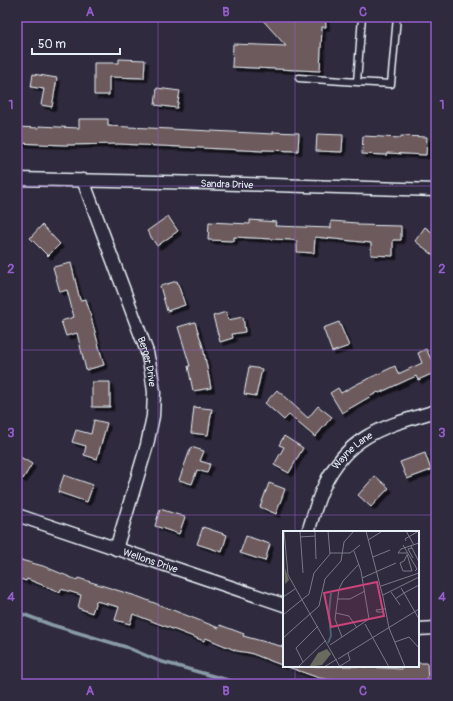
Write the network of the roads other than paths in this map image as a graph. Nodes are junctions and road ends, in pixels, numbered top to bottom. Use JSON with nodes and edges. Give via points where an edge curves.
{"nodes":[{"id":1,"x":362,"y":17,"type":"edge"},
{"id":2,"x":397,"y":17,"type":"edge"},
{"id":3,"x":299,"y":78,"type":"dead end"},
{"id":4,"x":358,"y":82,"type":"junction"},
{"id":5,"x":17,"y":179,"type":"edge"},
{"id":6,"x":83,"y":180,"type":"junction"},
{"id":7,"x":436,"y":190,"type":"edge"},
{"id":8,"x":436,"y":411,"type":"edge"},
{"id":9,"x":17,"y":516,"type":"edge"},
{"id":10,"x":308,"y":531,"type":"edge"},
{"id":11,"x":116,"y":549,"type":"junction"},
{"id":12,"x":283,"y":605,"type":"edge"},
{"id":13,"x":436,"y":628,"type":"edge"},
{"id":14,"x":419,"y":629,"type":"edge"}],
"edges":[{"from":1,"to":4,"type":"lane"},
{"from":2,"to":4,"type":"lane","via":[[391,84]]},
{"from":3,"to":4,"type":"lane"},
{"from":5,"to":6,"type":"street","name":"Sandra Drive"},
{"from":6,"to":7,"type":"street","name":"Sandra Drive"},
{"from":6,"to":11,"type":"street","name":"Berger Drive","via":[[147,352],[154,392],[153,416],[147,445]]},
{"from":8,"to":10,"type":"street","name":"Wayne Lane","via":[[385,426],[357,442],[343,455],[323,487]]},
{"from":9,"to":11,"type":"street","name":"Wellons Drive"},
{"from":11,"to":12,"type":"street","name":"Wellons Drive"},
{"from":13,"to":14,"type":"street"}]}
